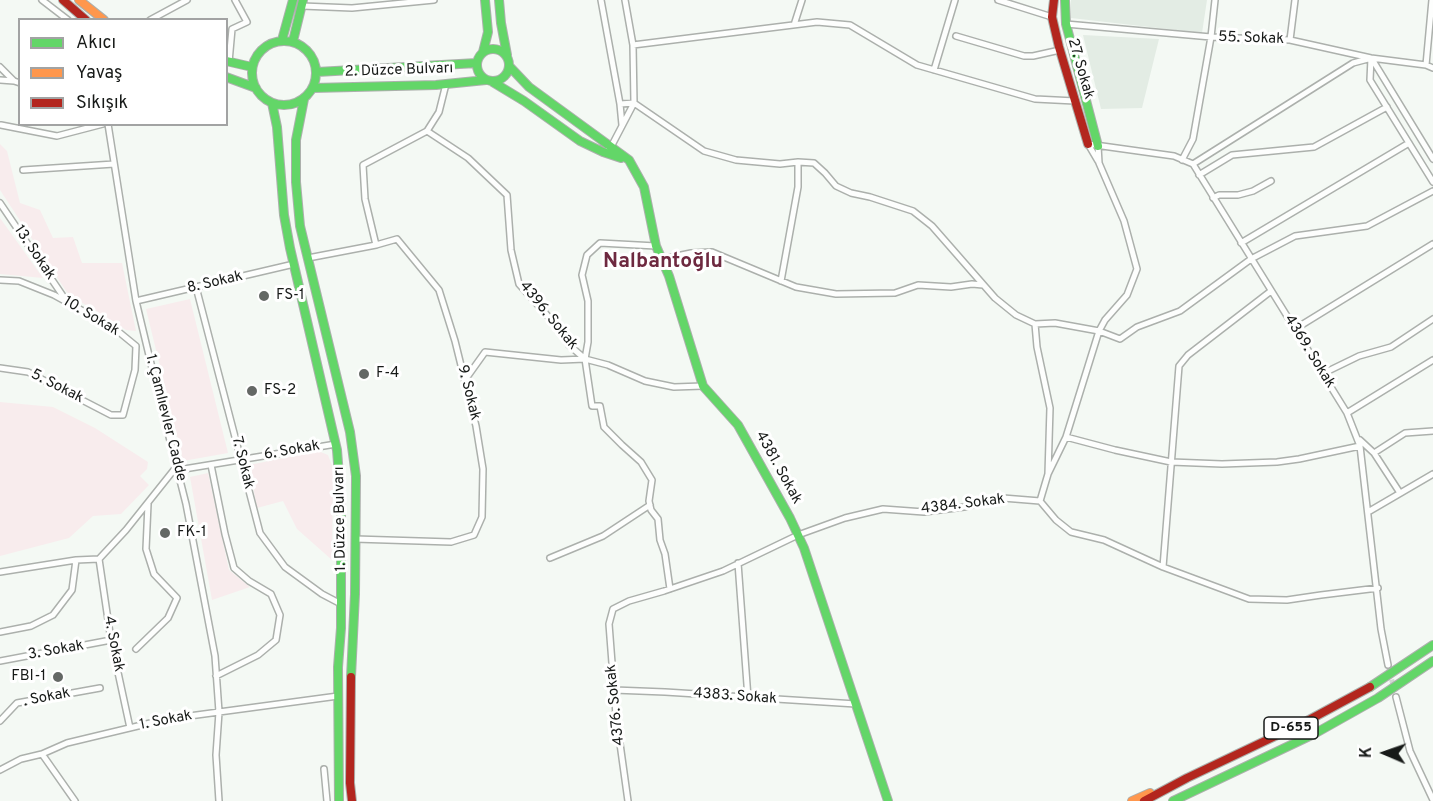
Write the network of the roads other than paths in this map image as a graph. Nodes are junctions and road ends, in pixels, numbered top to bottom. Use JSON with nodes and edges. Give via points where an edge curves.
{"nodes":[{"id":1,"x":42,"y":0,"type":"edge"},
{"id":2,"x":63,"y":0,"type":"edge"},
{"id":3,"x":79,"y":0,"type":"edge"},
{"id":4,"x":187,"y":0,"type":"edge"},
{"id":5,"x":235,"y":0,"type":"edge"},
{"id":6,"x":293,"y":0,"type":"edge"},
{"id":7,"x":434,"y":0,"type":"edge"},
{"id":8,"x":485,"y":0,"type":"edge"},
{"id":9,"x":499,"y":0,"type":"edge"},
{"id":10,"x":601,"y":0,"type":"edge"},
{"id":11,"x":625,"y":0,"type":"edge"},
{"id":12,"x":802,"y":0,"type":"edge"},
{"id":13,"x":956,"y":0,"type":"edge"},
{"id":14,"x":998,"y":0,"type":"edge"},
{"id":15,"x":1054,"y":0,"type":"edge"},
{"id":16,"x":1065,"y":0,"type":"edge"},
{"id":17,"x":1215,"y":0,"type":"edge"},
{"id":18,"x":1294,"y":0,"type":"edge"},
{"id":19,"x":1432,"y":0,"type":"edge"},
{"id":20,"x":387,"y":2,"type":"edge"},
{"id":21,"x":302,"y":3,"type":"edge"},
{"id":22,"x":1052,"y":17,"type":"junction"},
{"id":23,"x":65,"y":18,"type":"edge"},
{"id":24,"x":84,"y":18,"type":"edge"},
{"id":25,"x":101,"y":18,"type":"edge"},
{"id":26,"x":154,"y":18,"type":"edge"},
{"id":27,"x":1066,"y":24,"type":"junction"},
{"id":28,"x":794,"y":25,"type":"junction"},
{"id":29,"x":956,"y":36,"type":"dead end"},
{"id":30,"x":1211,"y":37,"type":"junction"},
{"id":31,"x":282,"y":40,"type":"junction"},
{"id":32,"x":1290,"y":40,"type":"junction"},
{"id":33,"x":293,"y":41,"type":"junction"},
{"id":34,"x":633,"y":45,"type":"junction"},
{"id":35,"x":1060,"y":50,"type":"junction"},
{"id":36,"x":483,"y":52,"type":"junction"},
{"id":37,"x":507,"y":55,"type":"junction"},
{"id":38,"x":1371,"y":58,"type":"junction"},
{"id":39,"x":228,"y":62,"type":"edge"},
{"id":40,"x":477,"y":63,"type":"junction"},
{"id":41,"x":1426,"y":65,"type":"junction"},
{"id":42,"x":0,"y":67,"type":"edge"},
{"id":43,"x":252,"y":67,"type":"junction"},
{"id":44,"x":510,"y":67,"type":"junction"},
{"id":45,"x":1433,"y":68,"type":"edge"},
{"id":46,"x":934,"y":70,"type":"junction"},
{"id":47,"x":317,"y":72,"type":"junction"},
{"id":48,"x":228,"y":78,"type":"edge"},
{"id":49,"x":0,"y":80,"type":"edge"},
{"id":50,"x":489,"y":81,"type":"junction"},
{"id":51,"x":17,"y":82,"type":"edge"},
{"id":52,"x":446,"y":84,"type":"junction"},
{"id":53,"x":256,"y":88,"type":"junction"},
{"id":54,"x":313,"y":88,"type":"junction"},
{"id":55,"x":304,"y":99,"type":"junction"},
{"id":56,"x":1075,"y":101,"type":"junction"},
{"id":57,"x":272,"y":103,"type":"junction"},
{"id":58,"x":634,"y":103,"type":"junction"},
{"id":59,"x":620,"y":104,"type":"junction"},
{"id":60,"x":1387,"y":108,"type":"junction"},
{"id":61,"x":1,"y":125,"type":"edge"},
{"id":62,"x":95,"y":126,"type":"edge"},
{"id":63,"x":108,"y":126,"type":"edge"},
{"id":64,"x":622,"y":127,"type":"junction"},
{"id":65,"x":427,"y":131,"type":"junction"},
{"id":66,"x":1409,"y":143,"type":"junction"},
{"id":67,"x":1088,"y":144,"type":"junction"},
{"id":68,"x":1098,"y":146,"type":"junction"},
{"id":69,"x":611,"y":147,"type":"junction"},
{"id":70,"x":603,"y":152,"type":"junction"},
{"id":71,"x":1433,"y":159,"type":"edge"},
{"id":72,"x":629,"y":160,"type":"junction"},
{"id":73,"x":1182,"y":160,"type":"junction"},
{"id":74,"x":798,"y":162,"type":"junction"},
{"id":75,"x":1099,"y":163,"type":"junction"},
{"id":76,"x":114,"y":164,"type":"junction"},
{"id":77,"x":1192,"y":164,"type":"junction"},
{"id":78,"x":23,"y":170,"type":"dead end"},
{"id":79,"x":1199,"y":175,"type":"junction"},
{"id":80,"x":1271,"y":181,"type":"dead end"},
{"id":81,"x":1433,"y":182,"type":"edge"},
{"id":82,"x":1433,"y":191,"type":"edge"},
{"id":83,"x":1213,"y":198,"type":"junction"},
{"id":84,"x":0,"y":203,"type":"edge"},
{"id":85,"x":1241,"y":243,"type":"junction"},
{"id":86,"x":1433,"y":244,"type":"edge"},
{"id":87,"x":376,"y":245,"type":"junction"},
{"id":88,"x":656,"y":246,"type":"junction"},
{"id":89,"x":308,"y":258,"type":"junction"},
{"id":90,"x":662,"y":258,"type":"junction"},
{"id":91,"x":1251,"y":259,"type":"junction"},
{"id":92,"x":294,"y":264,"type":"junction"},
{"id":93,"x":0,"y":280,"type":"edge"},
{"id":94,"x":780,"y":281,"type":"junction"},
{"id":95,"x":983,"y":285,"type":"junction"},
{"id":96,"x":196,"y":287,"type":"junction"},
{"id":97,"x":1271,"y":291,"type":"junction"},
{"id":98,"x":136,"y":301,"type":"junction"},
{"id":99,"x":68,"y":303,"type":"junction"},
{"id":100,"x":1433,"y":319,"type":"edge"},
{"id":101,"x":1035,"y":324,"type":"junction"},
{"id":102,"x":1295,"y":329,"type":"junction"},
{"id":103,"x":1100,"y":331,"type":"junction"},
{"id":104,"x":146,"y":345,"type":"junction"},
{"id":105,"x":136,"y":346,"type":"junction"},
{"id":106,"x":585,"y":359,"type":"junction"},
{"id":107,"x":1433,"y":360,"type":"edge"},
{"id":108,"x":0,"y":368,"type":"edge"},
{"id":109,"x":1322,"y":374,"type":"junction"},
{"id":110,"x":465,"y":380,"type":"junction"},
{"id":111,"x":703,"y":386,"type":"junction"},
{"id":112,"x":1347,"y":413,"type":"junction"},
{"id":113,"x":1433,"y":431,"type":"edge"},
{"id":114,"x":1066,"y":437,"type":"junction"},
{"id":115,"x":1357,"y":438,"type":"junction"},
{"id":116,"x":336,"y":444,"type":"junction"},
{"id":117,"x":1360,"y":446,"type":"junction"},
{"id":118,"x":1374,"y":453,"type":"junction"},
{"id":119,"x":242,"y":460,"type":"junction"},
{"id":120,"x":1171,"y":462,"type":"junction"},
{"id":121,"x":211,"y":465,"type":"junction"},
{"id":122,"x":177,"y":468,"type":"junction"},
{"id":123,"x":1048,"y":474,"type":"junction"},
{"id":124,"x":1433,"y":474,"type":"edge"},
{"id":125,"x":1400,"y":493,"type":"junction"},
{"id":126,"x":1040,"y":501,"type":"junction"},
{"id":127,"x":148,"y":502,"type":"junction"},
{"id":128,"x":650,"y":505,"type":"junction"},
{"id":129,"x":1368,"y":512,"type":"junction"},
{"id":130,"x":798,"y":535,"type":"junction"},
{"id":131,"x":356,"y":539,"type":"junction"},
{"id":132,"x":550,"y":558,"type":"dead end"},
{"id":133,"x":99,"y":559,"type":"junction"},
{"id":134,"x":76,"y":560,"type":"junction"},
{"id":135,"x":738,"y":564,"type":"junction"},
{"id":136,"x":1163,"y":567,"type":"junction"},
{"id":137,"x":0,"y":572,"type":"edge"},
{"id":138,"x":1378,"y":588,"type":"junction"},
{"id":139,"x":670,"y":589,"type":"junction"},
{"id":140,"x":341,"y":604,"type":"junction"},
{"id":141,"x":613,"y":609,"type":"joint"},
{"id":142,"x":0,"y":632,"type":"edge"},
{"id":143,"x":111,"y":640,"type":"junction"},
{"id":144,"x":1433,"y":645,"type":"edge"},
{"id":145,"x":136,"y":649,"type":"dead end"},
{"id":146,"x":0,"y":661,"type":"edge"},
{"id":147,"x":1433,"y":661,"type":"edge"},
{"id":148,"x":1388,"y":665,"type":"tunnel mouth"},
{"id":149,"x":216,"y":676,"type":"junction"},
{"id":150,"x":100,"y":688,"type":"dead end"},
{"id":151,"x":614,"y":690,"type":"junction"},
{"id":152,"x":338,"y":696,"type":"junction"},
{"id":153,"x":1396,"y":697,"type":"tunnel mouth"},
{"id":154,"x":748,"y":698,"type":"junction"},
{"id":155,"x":856,"y":704,"type":"junction"},
{"id":156,"x":219,"y":712,"type":"junction"},
{"id":157,"x":0,"y":721,"type":"edge"},
{"id":158,"x":130,"y":728,"type":"junction"},
{"id":159,"x":42,"y":754,"type":"junction"},
{"id":160,"x":324,"y":769,"type":"dead end"},
{"id":161,"x":0,"y":770,"type":"edge"},
{"id":162,"x":1187,"y":778,"type":"junction"},
{"id":163,"x":1433,"y":800,"type":"edge"},
{"id":164,"x":75,"y":801,"type":"edge"},
{"id":165,"x":219,"y":801,"type":"edge"},
{"id":166,"x":327,"y":801,"type":"edge"},
{"id":167,"x":339,"y":801,"type":"edge"},
{"id":168,"x":352,"y":801,"type":"edge"},
{"id":169,"x":628,"y":801,"type":"edge"},
{"id":170,"x":888,"y":801,"type":"edge"},
{"id":171,"x":1132,"y":801,"type":"edge"},
{"id":172,"x":1144,"y":801,"type":"edge"},
{"id":173,"x":1174,"y":801,"type":"edge"}],
"edges":[{"from":1,"to":23,"type":"street"},
{"from":2,"to":24,"type":"main road"},
{"from":3,"to":25,"type":"main road"},
{"from":4,"to":26,"type":"street"},
{"from":5,"to":39,"type":"street","via":[[247,22],[232,29]]},
{"from":6,"to":31,"type":"main road"},
{"from":7,"to":20,"type":"street"},
{"from":8,"to":36,"type":"main road","via":[[488,32]]},
{"from":9,"to":37,"type":"main road"},
{"from":10,"to":59,"type":"street"},
{"from":11,"to":34,"type":"street"},
{"from":12,"to":28,"type":"street"},
{"from":13,"to":46,"type":"street"},
{"from":14,"to":22,"type":"street"},
{"from":15,"to":22,"type":"main road","name":"27. Sokak"},
{"from":16,"to":27,"type":"main road"},
{"from":17,"to":30,"type":"street"},
{"from":18,"to":32,"type":"street"},
{"from":19,"to":41,"type":"street"},
{"from":20,"to":21,"type":"street","via":[[351,8]]},
{"from":21,"to":33,"type":"main road"},
{"from":22,"to":35,"type":"main road","name":"27. Sokak"},
{"from":27,"to":30,"type":"street","name":"55. Sokak"},
{"from":27,"to":68,"type":"main road"},
{"from":28,"to":34,"type":"street"},
{"from":28,"to":46,"type":"street","via":[[850,25],[917,65]]},
{"from":29,"to":35,"type":"street","via":[[1024,56]]},
{"from":30,"to":32,"type":"street","name":"55. Sokak"},
{"from":30,"to":73,"type":"street","via":[[1193,139]]},
{"from":31,"to":33,"type":"main road"},
{"from":31,"to":43,"type":"main road","via":[[263,48]]},
{"from":32,"to":38,"type":"street","name":"55. Sokak"},
{"from":33,"to":47,"type":"main road","via":[[310,52]]},
{"from":34,"to":58,"type":"street"},
{"from":35,"to":56,"type":"main road","name":"27. Sokak"},
{"from":36,"to":37,"type":"main road","via":[[493,48]]},
{"from":36,"to":40,"type":"main road"},
{"from":37,"to":44,"type":"main road"},
{"from":38,"to":41,"type":"street","name":"55. Sokak"},
{"from":38,"to":60,"type":"street","via":[[1370,80]]},
{"from":38,"to":71,"type":"street"},
{"from":38,"to":77,"type":"street","via":[[1353,63]]},
{"from":39,"to":43,"type":"main road"},
{"from":40,"to":47,"type":"main road","name":"2. Düzce Bulvarı"},
{"from":40,"to":50,"type":"main road","via":[[479,73]]},
{"from":41,"to":45,"type":"street","name":"55. Sokak"},
{"from":42,"to":51,"type":"street"},
{"from":43,"to":53,"type":"main road"},
{"from":44,"to":50,"type":"main road","via":[[501,80]]},
{"from":44,"to":69,"type":"main road","via":[[529,87]]},
{"from":46,"to":56,"type":"street","via":[[1035,99]]},
{"from":47,"to":54,"type":"main road"},
{"from":48,"to":53,"type":"main road"},
{"from":49,"to":51,"type":"street"},
{"from":50,"to":52,"type":"main road","name":"2. Düzce Bulvarı"},
{"from":50,"to":70,"type":"main road"},
{"from":52,"to":54,"type":"main road","name":"2. Düzce Bulvarı"},
{"from":52,"to":65,"type":"street","via":[[439,112]]},
{"from":53,"to":57,"type":"main road"},
{"from":54,"to":55,"type":"main road"},
{"from":55,"to":57,"type":"main road","via":[[294,104]]},
{"from":55,"to":89,"type":"main road","name":"1. Düzce Bulvarı","via":[[296,140],[296,182]]},
{"from":56,"to":67,"type":"main road","name":"27. Sokak"},
{"from":57,"to":92,"type":"main road","name":"1. Düzce Bulvarı","via":[[284,215]]},
{"from":58,"to":59,"type":"street"},
{"from":58,"to":64,"type":"street"},
{"from":58,"to":74,"type":"street","via":[[704,150],[736,160]]},
{"from":59,"to":64,"type":"street"},
{"from":60,"to":66,"type":"street"},
{"from":60,"to":79,"type":"street","via":[[1314,147],[1232,155]]},
{"from":61,"to":62,"type":"street","via":[[57,136]]},
{"from":63,"to":76,"type":"street","name":"1. Çamlıevler Cadde"},
{"from":64,"to":69,"type":"street"},
{"from":65,"to":87,"type":"street","via":[[363,165],[364,199]]},
{"from":65,"to":106,"type":"street","name":"4396. Sokak","via":[[468,158],[507,195],[511,250],[519,284]]},
{"from":66,"to":81,"type":"street"},
{"from":66,"to":85,"type":"street"},
{"from":67,"to":68,"type":"street"},
{"from":67,"to":75,"type":"street"},
{"from":68,"to":73,"type":"street"},
{"from":68,"to":75,"type":"street"},
{"from":69,"to":70,"type":"street"},
{"from":69,"to":72,"type":"main road"},
{"from":70,"to":72,"type":"main road"},
{"from":72,"to":88,"type":"main road","name":"4381. Sokak","via":[[644,187]]},
{"from":73,"to":77,"type":"street"},
{"from":74,"to":94,"type":"street","via":[[798,188]]},
{"from":74,"to":95,"type":"street","via":[[814,163],[836,186],[851,193],[913,211],[932,226]]},
{"from":75,"to":103,"type":"street","via":[[1124,221],[1137,270],[1127,295]]},
{"from":76,"to":78,"type":"street"},
{"from":76,"to":98,"type":"street","name":"1. Çamlıevler Cadde"},
{"from":77,"to":79,"type":"street","name":"4369. Sokak"},
{"from":79,"to":83,"type":"street","name":"4369. Sokak"},
{"from":80,"to":83,"type":"street","via":[[1253,191]]},
{"from":82,"to":91,"type":"street","via":[[1367,226],[1295,236]]},
{"from":83,"to":85,"type":"street","name":"4369. Sokak"},
{"from":84,"to":99,"type":"street","name":"13. Sokak"},
{"from":85,"to":91,"type":"street","name":"4369. Sokak"},
{"from":86,"to":102,"type":"street"},
{"from":87,"to":89,"type":"street","name":"9. Sokak"},
{"from":87,"to":110,"type":"street","name":"9. Sokak","via":[[397,239],[439,290]]},
{"from":88,"to":90,"type":"main road","name":"4381. Sokak"},
{"from":88,"to":106,"type":"street","via":[[600,243],[587,255],[582,275],[588,302]]},
{"from":89,"to":131,"type":"main road","name":"1. Düzce Bulvarı","via":[[350,432],[356,476]]},
{"from":90,"to":94,"type":"street","via":[[712,252]]},
{"from":90,"to":111,"type":"main road","name":"4381. Sokak"},
{"from":91,"to":97,"type":"street","name":"4369. Sokak"},
{"from":91,"to":103,"type":"street","via":[[1180,311],[1137,327],[1120,339]]},
{"from":92,"to":96,"type":"street","name":"8. Sokak"},
{"from":92,"to":116,"type":"main road","name":"1. Düzce Bulvarı"},
{"from":93,"to":99,"type":"street","name":"10. Sokak","via":[[20,281]]},
{"from":94,"to":95,"type":"street","via":[[836,294],[895,293],[918,285]]},
{"from":95,"to":101,"type":"street","via":[[1016,315]]},
{"from":96,"to":98,"type":"street","name":"8. Sokak"},
{"from":96,"to":119,"type":"street","name":"7. Sokak"},
{"from":97,"to":102,"type":"street","name":"4369. Sokak"},
{"from":97,"to":120,"type":"street","via":[[1179,366]]},
{"from":98,"to":104,"type":"street","name":"1. Çamlıevler Cadde"},
{"from":99,"to":105,"type":"street","name":"10. Sokak","via":[[114,328]]},
{"from":100,"to":109,"type":"street","via":[[1392,347],[1359,356]]},
{"from":101,"to":103,"type":"street","via":[[1055,323]]},
{"from":101,"to":123,"type":"street","via":[[1050,408]]},
{"from":102,"to":109,"type":"street","name":"4369. Sokak"},
{"from":103,"to":114,"type":"street"},
{"from":104,"to":105,"type":"street"},
{"from":104,"to":122,"type":"street","name":"1. Çamlıevler Cadde"},
{"from":105,"to":108,"type":"street","name":"5. Sokak","via":[[135,370],[123,415],[111,415],[28,372]]},
{"from":106,"to":110,"type":"street","via":[[485,352]]},
{"from":106,"to":111,"type":"street","via":[[645,381],[674,387]]},
{"from":106,"to":128,"type":"street","via":[[592,406],[600,406],[604,427],[642,462],[652,480]]},
{"from":107,"to":112,"type":"street"},
{"from":109,"to":112,"type":"street","name":"4369. Sokak"},
{"from":110,"to":131,"type":"street","name":"9. Sokak","via":[[483,469],[482,517],[474,535],[451,542]]},
{"from":111,"to":130,"type":"main road","name":"4381. Sokak","via":[[738,425]]},
{"from":112,"to":115,"type":"street","name":"4369. Sokak"},
{"from":113,"to":118,"type":"street","via":[[1405,433]]},
{"from":114,"to":120,"type":"street"},
{"from":114,"to":123,"type":"street"},
{"from":115,"to":117,"type":"street","name":"4369. Sokak"},
{"from":115,"to":118,"type":"street"},
{"from":116,"to":119,"type":"street","name":"6. Sokak"},
{"from":116,"to":140,"type":"main road","name":"1. Düzce Bulvarı","via":[[341,502]]},
{"from":117,"to":120,"type":"street","via":[[1277,462]]},
{"from":117,"to":129,"type":"street","name":"4369. Sokak"},
{"from":118,"to":125,"type":"street"},
{"from":119,"to":121,"type":"street","name":"6. Sokak"},
{"from":119,"to":140,"type":"street","name":"7. Sokak","via":[[260,533],[285,567]]},
{"from":120,"to":136,"type":"street"},
{"from":121,"to":122,"type":"street","name":"6. Sokak"},
{"from":121,"to":149,"type":"street","via":[[234,568],[271,594],[280,615],[276,640],[258,655]]},
{"from":122,"to":127,"type":"street"},
{"from":122,"to":149,"type":"street","name":"1. Çamlıevler Cadde"},
{"from":123,"to":126,"type":"street"},
{"from":124,"to":125,"type":"street"},
{"from":125,"to":129,"type":"street"},
{"from":126,"to":130,"type":"street","name":"4384. Sokak","via":[[1003,498],[924,512],[883,509]]},
{"from":126,"to":136,"type":"street","via":[[1071,532],[1104,540]]},
{"from":127,"to":133,"type":"street"},
{"from":127,"to":145,"type":"street","via":[[146,549],[154,574],[177,598],[168,618]]},
{"from":128,"to":132,"type":"street","via":[[603,536]]},
{"from":128,"to":139,"type":"street","via":[[658,519]]},
{"from":129,"to":138,"type":"street","name":"4369. Sokak"},
{"from":130,"to":135,"type":"street","name":"4384. Sokak"},
{"from":130,"to":155,"type":"main road","name":"4381. Sokak"},
{"from":131,"to":168,"type":"main road","name":"1. Düzce Bulvarı"},
{"from":133,"to":134,"type":"street"},
{"from":133,"to":143,"type":"street","name":"4. Sokak"},
{"from":134,"to":137,"type":"street"},
{"from":134,"to":142,"type":"street","via":[[72,590],[53,615],[32,626]]},
{"from":135,"to":139,"type":"street","name":"4384. Sokak"},
{"from":135,"to":154,"type":"street"},
{"from":136,"to":138,"type":"street","via":[[1249,599],[1287,600]]},
{"from":138,"to":148,"type":"street","name":"4369. Sokak"},
{"from":139,"to":141,"type":"street","name":"4384. Sokak"},
{"from":140,"to":152,"type":"main road","name":"1. Düzce Bulvarı"},
{"from":141,"to":151,"type":"street","name":"4376. Sokak","via":[[609,624]]},
{"from":143,"to":146,"type":"street","name":"3. Sokak"},
{"from":143,"to":158,"type":"street","name":"4. Sokak"},
{"from":144,"to":162,"type":"main road","number":"D-655","via":[[1373,685],[1307,721]]},
{"from":147,"to":173,"type":"main road","number":"D-655","via":[[1314,734]]},
{"from":149,"to":156,"type":"street","name":"1. Çamlıevler Cadde"},
{"from":150,"to":157,"type":"street","name":". Sokak","via":[[17,703]]},
{"from":151,"to":154,"type":"street","name":"4383. Sokak"},
{"from":151,"to":169,"type":"street","name":"4376. Sokak"},
{"from":152,"to":156,"type":"street","name":"1. Sokak"},
{"from":152,"to":167,"type":"main road","name":"1. Düzce Bulvarı"},
{"from":153,"to":163,"type":"street","via":[[1410,751]]},
{"from":154,"to":155,"type":"street","name":"4383. Sokak"},
{"from":155,"to":170,"type":"main road","name":"4381. Sokak"},
{"from":156,"to":158,"type":"street","name":"1. Sokak"},
{"from":156,"to":165,"type":"street","name":"1. Çamlıevler Cadde"},
{"from":158,"to":159,"type":"street","name":"1. Sokak","via":[[67,743]]},
{"from":159,"to":161,"type":"street","name":"1. Sokak"},
{"from":159,"to":164,"type":"street"},
{"from":160,"to":166,"type":"street"},
{"from":162,"to":171,"type":"main road"},
{"from":162,"to":172,"type":"main road","number":"D-655"}]}
